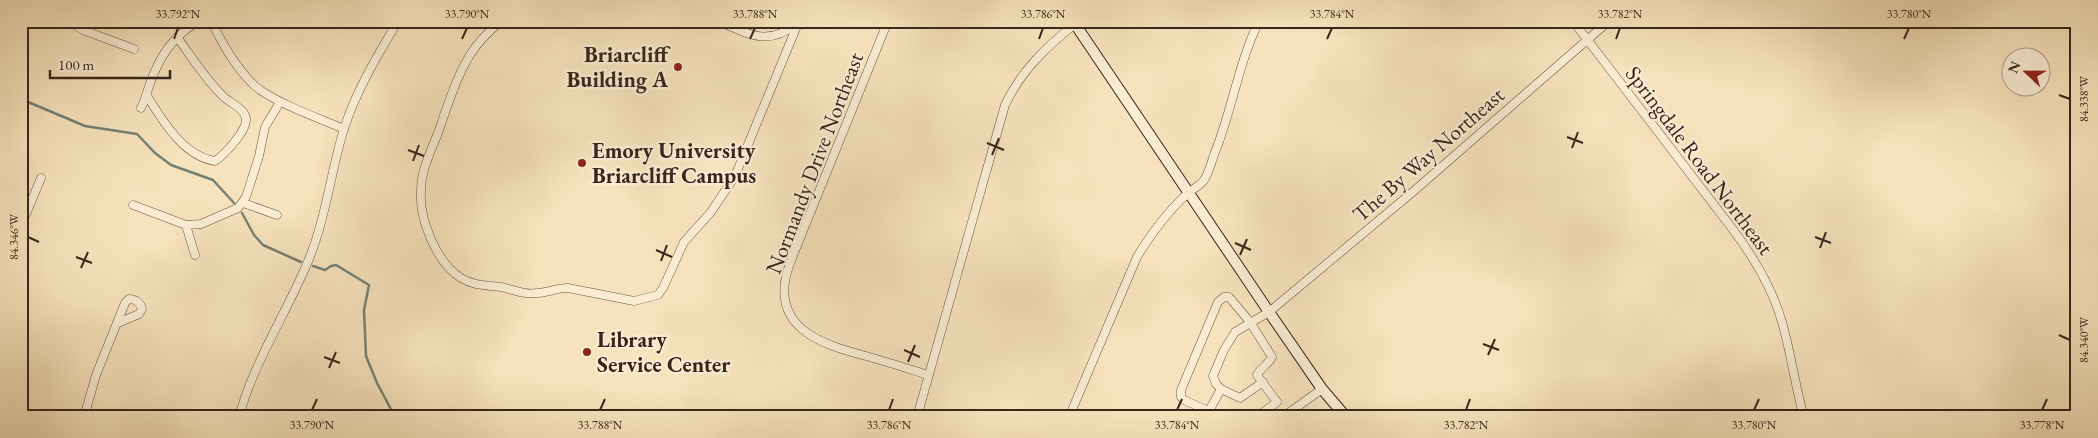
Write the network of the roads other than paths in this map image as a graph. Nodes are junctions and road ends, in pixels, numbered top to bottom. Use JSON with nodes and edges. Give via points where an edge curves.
{"nodes":[{"id":1,"x":68,"y":21,"type":"edge"},
{"id":2,"x":199,"y":21,"type":"edge"},
{"id":3,"x":212,"y":21,"type":"edge"},
{"id":4,"x":398,"y":21,"type":"edge"},
{"id":5,"x":501,"y":21,"type":"edge"},
{"id":6,"x":718,"y":21,"type":"edge"},
{"id":7,"x":888,"y":21,"type":"edge"},
{"id":8,"x":1259,"y":21,"type":"edge"},
{"id":9,"x":1572,"y":21,"type":"edge"},
{"id":10,"x":1609,"y":21,"type":"edge"},
{"id":11,"x":798,"y":22,"type":"edge"},
{"id":12,"x":1074,"y":23,"type":"edge"},
{"id":13,"x":177,"y":37,"type":"junction"},
{"id":14,"x":1587,"y":40,"type":"junction"},
{"id":15,"x":134,"y":49,"type":"dead end"},
{"id":16,"x":147,"y":96,"type":"junction"},
{"id":17,"x":280,"y":102,"type":"junction"},
{"id":18,"x":141,"y":108,"type":"dead end"},
{"id":19,"x":344,"y":129,"type":"junction"},
{"id":20,"x":41,"y":178,"type":"dead end"},
{"id":21,"x":1188,"y":192,"type":"junction"},
{"id":22,"x":243,"y":203,"type":"junction"},
{"id":23,"x":134,"y":205,"type":"dead end"},
{"id":24,"x":277,"y":215,"type":"dead end"},
{"id":25,"x":186,"y":225,"type":"junction"},
{"id":26,"x":21,"y":226,"type":"edge"},
{"id":27,"x":195,"y":255,"type":"dead end"},
{"id":28,"x":1269,"y":312,"type":"junction"},
{"id":29,"x":1250,"y":322,"type":"junction"},
{"id":30,"x":118,"y":323,"type":"dead end"},
{"id":31,"x":928,"y":375,"type":"junction"},
{"id":32,"x":1263,"y":382,"type":"junction"},
{"id":33,"x":1221,"y":389,"type":"junction"},
{"id":34,"x":1322,"y":389,"type":"junction"},
{"id":35,"x":1209,"y":411,"type":"junction"},
{"id":36,"x":1260,"y":416,"type":"edge"},
{"id":37,"x":84,"y":417,"type":"edge"},
{"id":38,"x":240,"y":417,"type":"edge"},
{"id":39,"x":917,"y":417,"type":"edge"},
{"id":40,"x":1068,"y":417,"type":"edge"},
{"id":41,"x":1222,"y":417,"type":"edge"},
{"id":42,"x":1283,"y":417,"type":"edge"},
{"id":43,"x":1346,"y":417,"type":"edge"},
{"id":44,"x":1804,"y":417,"type":"edge"}],
"edges":[{"from":1,"to":15,"type":"street"},
{"from":2,"to":13,"type":"street"},
{"from":3,"to":17,"type":"street","via":[[238,67],[259,88]]},
{"from":4,"to":19,"type":"street","via":[[362,84]]},
{"from":5,"to":11,"type":"street","via":[[470,56],[424,169],[420,198],[429,235],[453,271],[476,285],[521,294],[568,288],[634,301],[658,295],[684,242],[711,212],[735,176]]},
{"from":6,"to":11,"type":"street","via":[[762,37],[779,35]]},
{"from":7,"to":31,"type":"street","name":"Normandy Drive Northeast","via":[[794,253],[786,274],[784,292],[789,310],[812,338]]},
{"from":8,"to":21,"type":"street","via":[[1204,180]]},
{"from":9,"to":14,"type":"street","name":"Springdale Road Northeast"},
{"from":10,"to":14,"type":"street","name":"The By Way Northeast"},
{"from":12,"to":21,"type":"main road"},
{"from":12,"to":31,"type":"street","via":[[1026,69],[1005,105]]},
{"from":13,"to":16,"type":"street","via":[[155,70]]},
{"from":13,"to":16,"type":"street","via":[[223,97],[244,113],[246,121],[241,133],[223,156],[215,161],[205,160],[191,152],[173,133]]},
{"from":14,"to":28,"type":"street","name":"The By Way Northeast"},
{"from":14,"to":44,"type":"street","name":"Springdale Road Northeast","via":[[1731,226],[1758,267],[1782,321]]},
{"from":16,"to":18,"type":"street"},
{"from":17,"to":19,"type":"street"},
{"from":17,"to":22,"type":"street","via":[[265,127],[257,164]]},
{"from":19,"to":38,"type":"street","via":[[316,241],[250,386]]},
{"from":20,"to":26,"type":"street"},
{"from":21,"to":28,"type":"main road"},
{"from":21,"to":40,"type":"street","via":[[1162,221],[1138,257]]},
{"from":22,"to":24,"type":"street"},
{"from":22,"to":25,"type":"street","via":[[201,224]]},
{"from":23,"to":25,"type":"street"},
{"from":25,"to":27,"type":"street"},
{"from":28,"to":29,"type":"street","name":"The By Way Northeast"},
{"from":28,"to":34,"type":"main road"},
{"from":29,"to":32,"type":"street","via":[[1272,357],[1257,375]]},
{"from":29,"to":33,"type":"street","name":"The By Way Northeast","via":[[1235,332],[1224,350],[1214,376]]},
{"from":29,"to":35,"type":"street","via":[[1229,297],[1218,302],[1181,390],[1184,400]]},
{"from":30,"to":37,"type":"street","via":[[96,375]]},
{"from":31,"to":39,"type":"street"},
{"from":32,"to":33,"type":"street","via":[[1240,398]]},
{"from":32,"to":36,"type":"street","via":[[1277,402]]},
{"from":33,"to":35,"type":"street"},
{"from":34,"to":42,"type":"street"},
{"from":34,"to":43,"type":"main road"},
{"from":35,"to":41,"type":"street"}]}
